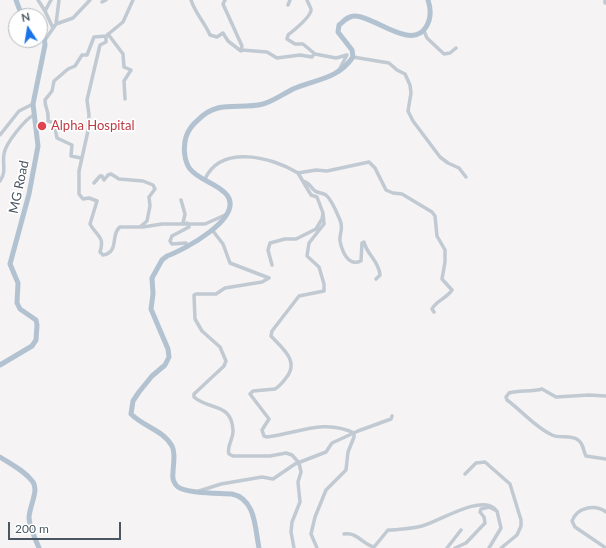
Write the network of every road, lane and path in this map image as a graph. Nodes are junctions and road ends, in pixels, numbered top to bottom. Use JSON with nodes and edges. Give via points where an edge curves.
{"nodes":[{"id":1,"x":59,"y":0,"type":"edge"},
{"id":2,"x":90,"y":0,"type":"edge"},
{"id":3,"x":133,"y":0,"type":"edge"},
{"id":4,"x":191,"y":0,"type":"edge"},
{"id":5,"x":225,"y":0,"type":"edge"},
{"id":6,"x":290,"y":0,"type":"edge"},
{"id":7,"x":307,"y":0,"type":"edge"},
{"id":8,"x":428,"y":0,"type":"edge"},
{"id":9,"x":288,"y":4,"type":"dead end"},
{"id":10,"x":48,"y":17,"type":"edge"},
{"id":11,"x":56,"y":24,"type":"junction"},
{"id":12,"x":53,"y":28,"type":"junction"},
{"id":13,"x":424,"y":31,"type":"junction"},
{"id":14,"x":48,"y":35,"type":"edge"},
{"id":15,"x":107,"y":35,"type":"junction"},
{"id":16,"x":43,"y":48,"type":"edge"},
{"id":17,"x":456,"y":48,"type":"dead end"},
{"id":18,"x":242,"y":50,"type":"junction"},
{"id":19,"x":314,"y":54,"type":"junction"},
{"id":20,"x":353,"y":57,"type":"junction"},
{"id":21,"x":339,"y":70,"type":"junction"},
{"id":22,"x":125,"y":99,"type":"dead end"},
{"id":23,"x":33,"y":104,"type":"junction"},
{"id":24,"x":34,"y":115,"type":"junction"},
{"id":25,"x":0,"y":135,"type":"edge"},
{"id":26,"x":81,"y":158,"type":"junction"},
{"id":27,"x":298,"y":173,"type":"junction"},
{"id":28,"x":466,"y":177,"type":"dead end"},
{"id":29,"x":205,"y":179,"type":"junction"},
{"id":30,"x":0,"y":180,"type":"edge"},
{"id":31,"x":303,"y":181,"type":"junction"},
{"id":32,"x":94,"y":183,"type":"dead end"},
{"id":33,"x":181,"y":200,"type":"dead end"},
{"id":34,"x":323,"y":213,"type":"junction"},
{"id":35,"x":225,"y":215,"type":"junction"},
{"id":36,"x":185,"y":223,"type":"junction"},
{"id":37,"x":140,"y":227,"type":"junction"},
{"id":38,"x":213,"y":231,"type":"junction"},
{"id":39,"x":188,"y":247,"type":"junction"},
{"id":40,"x":272,"y":265,"type":"dead end"},
{"id":41,"x":376,"y":279,"type":"dead end"},
{"id":42,"x":434,"y":312,"type":"dead end"},
{"id":43,"x":0,"y":365,"type":"edge"},
{"id":44,"x":606,"y":396,"type":"edge"},
{"id":45,"x":392,"y":416,"type":"dead end"},
{"id":46,"x":354,"y":433,"type":"junction"},
{"id":47,"x":0,"y":457,"type":"edge"},
{"id":48,"x":606,"y":459,"type":"edge"},
{"id":49,"x":299,"y":462,"type":"junction"},
{"id":50,"x":465,"y":474,"type":"dead end"},
{"id":51,"x":199,"y":491,"type":"junction"},
{"id":52,"x":495,"y":510,"type":"junction"},
{"id":53,"x":606,"y":512,"type":"edge"},
{"id":54,"x":461,"y":530,"type":"dead end"},
{"id":55,"x":344,"y":534,"type":"dead end"},
{"id":56,"x":466,"y":543,"type":"junction"},
{"id":57,"x":39,"y":548,"type":"edge"},
{"id":58,"x":259,"y":548,"type":"edge"},
{"id":59,"x":294,"y":548,"type":"edge"},
{"id":60,"x":318,"y":548,"type":"edge"},
{"id":61,"x":447,"y":548,"type":"edge"},
{"id":62,"x":455,"y":548,"type":"edge"},
{"id":63,"x":463,"y":548,"type":"edge"},
{"id":64,"x":489,"y":548,"type":"edge"},
{"id":65,"x":501,"y":548,"type":"edge"},
{"id":66,"x":606,"y":548,"type":"edge"}],
"edges":[{"from":1,"to":11,"type":"street"},
{"from":2,"to":11,"type":"street","via":[[73,18]]},
{"from":3,"to":15,"type":"street","via":[[123,22]]},
{"from":4,"to":18,"type":"street","via":[[195,12],[210,35],[217,37],[223,33],[236,48]]},
{"from":5,"to":18,"type":"street","via":[[223,4]]},
{"from":6,"to":9,"type":"street"},
{"from":7,"to":19,"type":"street","via":[[311,8],[310,13],[297,29],[288,34],[287,39],[295,44],[303,44]]},
{"from":8,"to":13,"type":"main road","via":[[430,17]]},
{"from":10,"to":12,"type":"street"},
{"from":11,"to":12,"type":"street"},
{"from":12,"to":14,"type":"street"},
{"from":13,"to":17,"type":"street","via":[[427,38],[444,54]]},
{"from":13,"to":20,"type":"main road","via":[[418,35],[408,36],[358,16],[348,18],[339,25],[338,32],[352,50]]},
{"from":15,"to":22,"type":"street","via":[[123,54],[124,67],[131,70],[124,80]]},
{"from":15,"to":26,"type":"street","via":[[106,42],[100,45],[92,73],[87,100],[87,133]]},
{"from":15,"to":26,"type":"street","via":[[94,37],[86,55],[82,55],[75,66],[52,83],[52,91],[45,100],[49,113],[48,120],[54,123],[57,138],[72,145],[71,156]]},
{"from":16,"to":23,"type":"main road","name":"MG Road"},
{"from":18,"to":19,"type":"street","via":[[267,52],[278,58]]},
{"from":19,"to":21,"type":"street","via":[[336,58],[346,56]]},
{"from":20,"to":21,"type":"main road"},
{"from":20,"to":28,"type":"street","via":[[384,61],[405,74],[410,89],[408,107],[411,118],[440,157],[459,168]]},
{"from":21,"to":29,"type":"main road","via":[[325,80],[293,89],[265,104],[207,110],[189,130],[185,149],[188,166]]},
{"from":23,"to":24,"type":"main road","name":"MG Road"},
{"from":23,"to":25,"type":"street","via":[[19,111]]},
{"from":24,"to":30,"type":"street","via":[[25,122],[4,151],[5,170]]},
{"from":24,"to":43,"type":"main road","name":"MG Road","via":[[38,146],[35,167],[21,230],[10,264],[18,283],[17,303],[20,309],[36,320],[38,325],[36,340],[32,346]]},
{"from":26,"to":37,"type":"street","via":[[78,194],[83,199],[97,201],[90,224],[102,242],[101,254],[113,249],[118,228]]},
{"from":27,"to":29,"type":"street","via":[[285,166],[260,159],[227,158],[217,162]]},
{"from":27,"to":31,"type":"street"},
{"from":27,"to":42,"type":"street","via":[[326,171],[367,161],[375,168],[386,190],[393,194],[402,194],[434,214],[437,236],[445,250],[442,278],[452,290],[434,305]]},
{"from":29,"to":35,"type":"main road","via":[[228,197],[230,204]]},
{"from":31,"to":34,"type":"street","via":[[311,195],[317,197]]},
{"from":31,"to":41,"type":"street","via":[[326,195],[337,214],[342,229],[340,241],[348,260],[361,261],[361,244],[364,242],[367,252],[378,266],[380,274]]},
{"from":32,"to":37,"type":"street","via":[[100,176],[103,180],[111,174],[119,179],[143,181],[154,186],[155,189],[149,196],[147,221]]},
{"from":33,"to":36,"type":"street"},
{"from":34,"to":40,"type":"street","via":[[316,230],[304,237],[270,243],[268,250]]},
{"from":34,"to":46,"type":"street","via":[[324,224],[309,243],[307,256],[319,267],[324,290],[300,296],[272,331],[271,336],[285,350],[292,364],[290,373],[278,387],[253,391],[250,394],[269,418],[262,430],[267,437],[314,426]]},
{"from":35,"to":36,"type":"street","via":[[208,224]]},
{"from":35,"to":38,"type":"main road"},
{"from":36,"to":37,"type":"street"},
{"from":36,"to":39,"type":"street","via":[[189,227],[172,236],[170,241],[172,244],[186,243]]},
{"from":38,"to":39,"type":"main road"},
{"from":38,"to":49,"type":"street","via":[[223,244],[230,263],[269,278],[262,282],[225,288],[216,294],[194,295],[195,319],[202,331],[220,347],[226,361],[194,397],[209,406],[224,409],[229,415],[233,432],[229,454],[270,456],[286,453]]},
{"from":39,"to":51,"type":"main road","via":[[162,260],[152,278],[151,313],[168,349],[169,357],[165,365],[139,392],[133,401],[131,414],[142,424],[164,436],[172,446],[174,483],[178,487]]},
{"from":44,"to":48,"type":"street","via":[[556,397],[542,389],[532,392],[515,391],[506,397],[548,433],[559,438],[578,439],[586,456]]},
{"from":45,"to":46,"type":"street","via":[[391,419]]},
{"from":46,"to":49,"type":"street","via":[[332,443],[326,452]]},
{"from":46,"to":60,"type":"street","via":[[346,470],[326,490],[315,517],[311,534]]},
{"from":47,"to":57,"type":"main road","via":[[33,482],[35,489],[29,518],[31,531]]},
{"from":49,"to":51,"type":"street","via":[[272,480],[262,477],[221,484]]},
{"from":49,"to":59,"type":"street","via":[[300,502],[291,532]]},
{"from":50,"to":65,"type":"street","via":[[476,463],[485,462],[512,487],[521,526],[517,535]]},
{"from":51,"to":58,"type":"main road","via":[[232,494],[243,499],[253,512]]},
{"from":52,"to":55,"type":"street","via":[[481,504],[424,525],[388,530],[374,547],[356,535]]},
{"from":52,"to":56,"type":"street","via":[[486,507],[481,509],[486,523]]},
{"from":52,"to":64,"type":"street","via":[[501,528]]},
{"from":53,"to":66,"type":"street","via":[[599,507],[584,509],[572,521],[575,526]]},
{"from":54,"to":61,"type":"street"},
{"from":56,"to":62,"type":"street"},
{"from":56,"to":63,"type":"street"}]}
